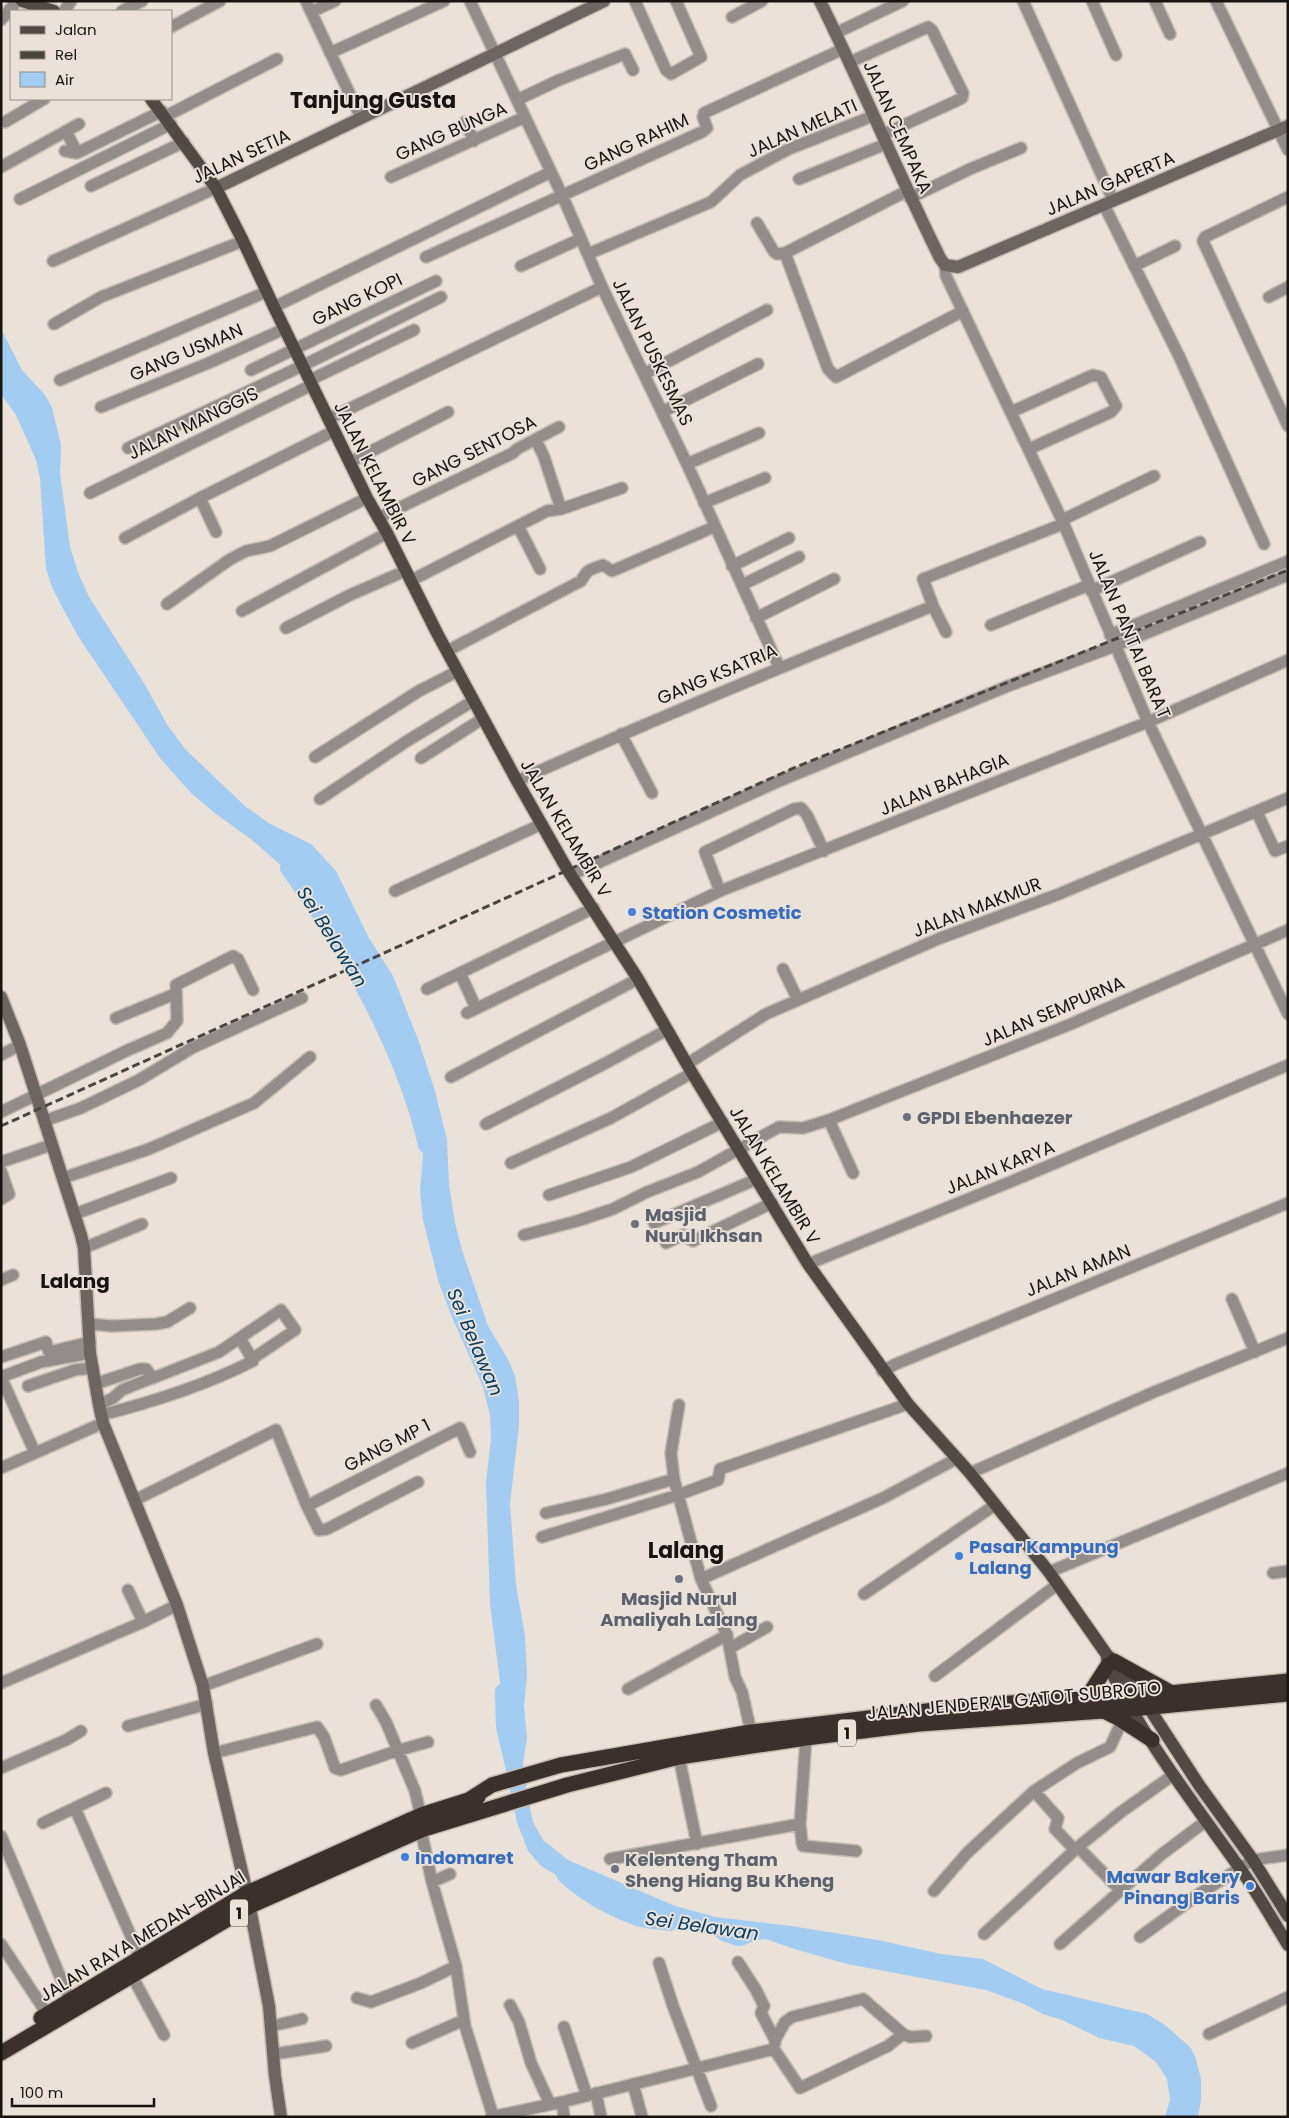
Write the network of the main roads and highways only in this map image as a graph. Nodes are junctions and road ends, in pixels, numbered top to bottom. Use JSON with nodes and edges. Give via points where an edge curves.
{"nodes":[{"id":1,"x":22,"y":1,"type":"edge"},
{"id":2,"x":51,"y":10,"type":"edge"},
{"id":3,"x":152,"y":100,"type":"edge"},
{"id":4,"x":1110,"y":1660,"type":"junction"},
{"id":5,"x":1288,"y":1681,"type":"edge"},
{"id":6,"x":1170,"y":1692,"type":"junction"},
{"id":7,"x":1288,"y":1694,"type":"edge"},
{"id":8,"x":1086,"y":1699,"type":"junction"},
{"id":9,"x":1144,"y":1702,"type":"junction"},
{"id":10,"x":1125,"y":1709,"type":"junction"},
{"id":11,"x":1152,"y":1740,"type":"joint"},
{"id":12,"x":564,"y":1774,"type":"junction"},
{"id":13,"x":492,"y":1796,"type":"junction"},
{"id":14,"x":422,"y":1825,"type":"junction"},
{"id":15,"x":248,"y":1899,"type":"junction"},
{"id":16,"x":1288,"y":1916,"type":"edge"},
{"id":17,"x":1288,"y":1945,"type":"edge"},
{"id":18,"x":1,"y":2041,"type":"edge"},
{"id":19,"x":1,"y":2053,"type":"edge"}],
"edges":[{"from":1,"to":2,"type":"main road"},
{"from":3,"to":4,"type":"main road","name":"JALAN KELAMBIR V","via":[[216,188],[367,498],[482,719],[571,875],[638,980],[808,1264],[882,1371],[970,1473],[1049,1572]]},
{"from":4,"to":6,"type":"highway"},
{"from":4,"to":8,"type":"highway"},
{"from":4,"to":9,"type":"main road","name":"JALAN KELAMBIR V"},
{"from":4,"to":10,"type":"main road","name":"JALAN KELAMBIR V"},
{"from":5,"to":6,"type":"highway","name":"JALAN JENDERAL GATOT SUBROTO","number":"1"},
{"from":6,"to":9,"type":"highway","name":"JALAN JENDERAL GATOT SUBROTO","number":"1"},
{"from":7,"to":9,"type":"highway","name":"JALAN JENDERAL GATOT SUBROTO","number":"1"},
{"from":8,"to":10,"type":"highway","name":"JALAN JENDERAL GATOT SUBROTO","number":"1"},
{"from":8,"to":12,"type":"highway","name":"JALAN JENDERAL GATOT SUBROTO","number":"1","via":[[935,1710],[750,1732],[592,1761]]},
{"from":9,"to":10,"type":"highway","name":"JALAN JENDERAL GATOT SUBROTO","number":"1"},
{"from":9,"to":16,"type":"main road","name":"JALAN KELAMBIR V"},
{"from":10,"to":11,"type":"highway"},
{"from":10,"to":12,"type":"highway","name":"JALAN JENDERAL GATOT SUBROTO","number":"1","via":[[919,1724]]},
{"from":11,"to":17,"type":"main road","via":[[1173,1775],[1240,1867]]},
{"from":12,"to":13,"type":"highway","name":"JALAN RAYA MEDAN-BINJAI","number":"1"},
{"from":13,"to":14,"type":"highway","name":"JALAN RAYA MEDAN-BINJAI","number":"1"},
{"from":13,"to":14,"type":"highway","name":"JALAN RAYA MEDAN-BINJAI","number":"1","via":[[470,1799]]},
{"from":14,"to":15,"type":"highway","name":"JALAN RAYA MEDAN-BINJAI","number":"1"},
{"from":15,"to":18,"type":"highway","name":"JALAN RAYA MEDAN-BINJAI","number":"1","via":[[140,1957]]},
{"from":15,"to":19,"type":"highway","name":"JALAN RAYA MEDAN-BINJAI","number":"1","via":[[132,1976]]}]}
